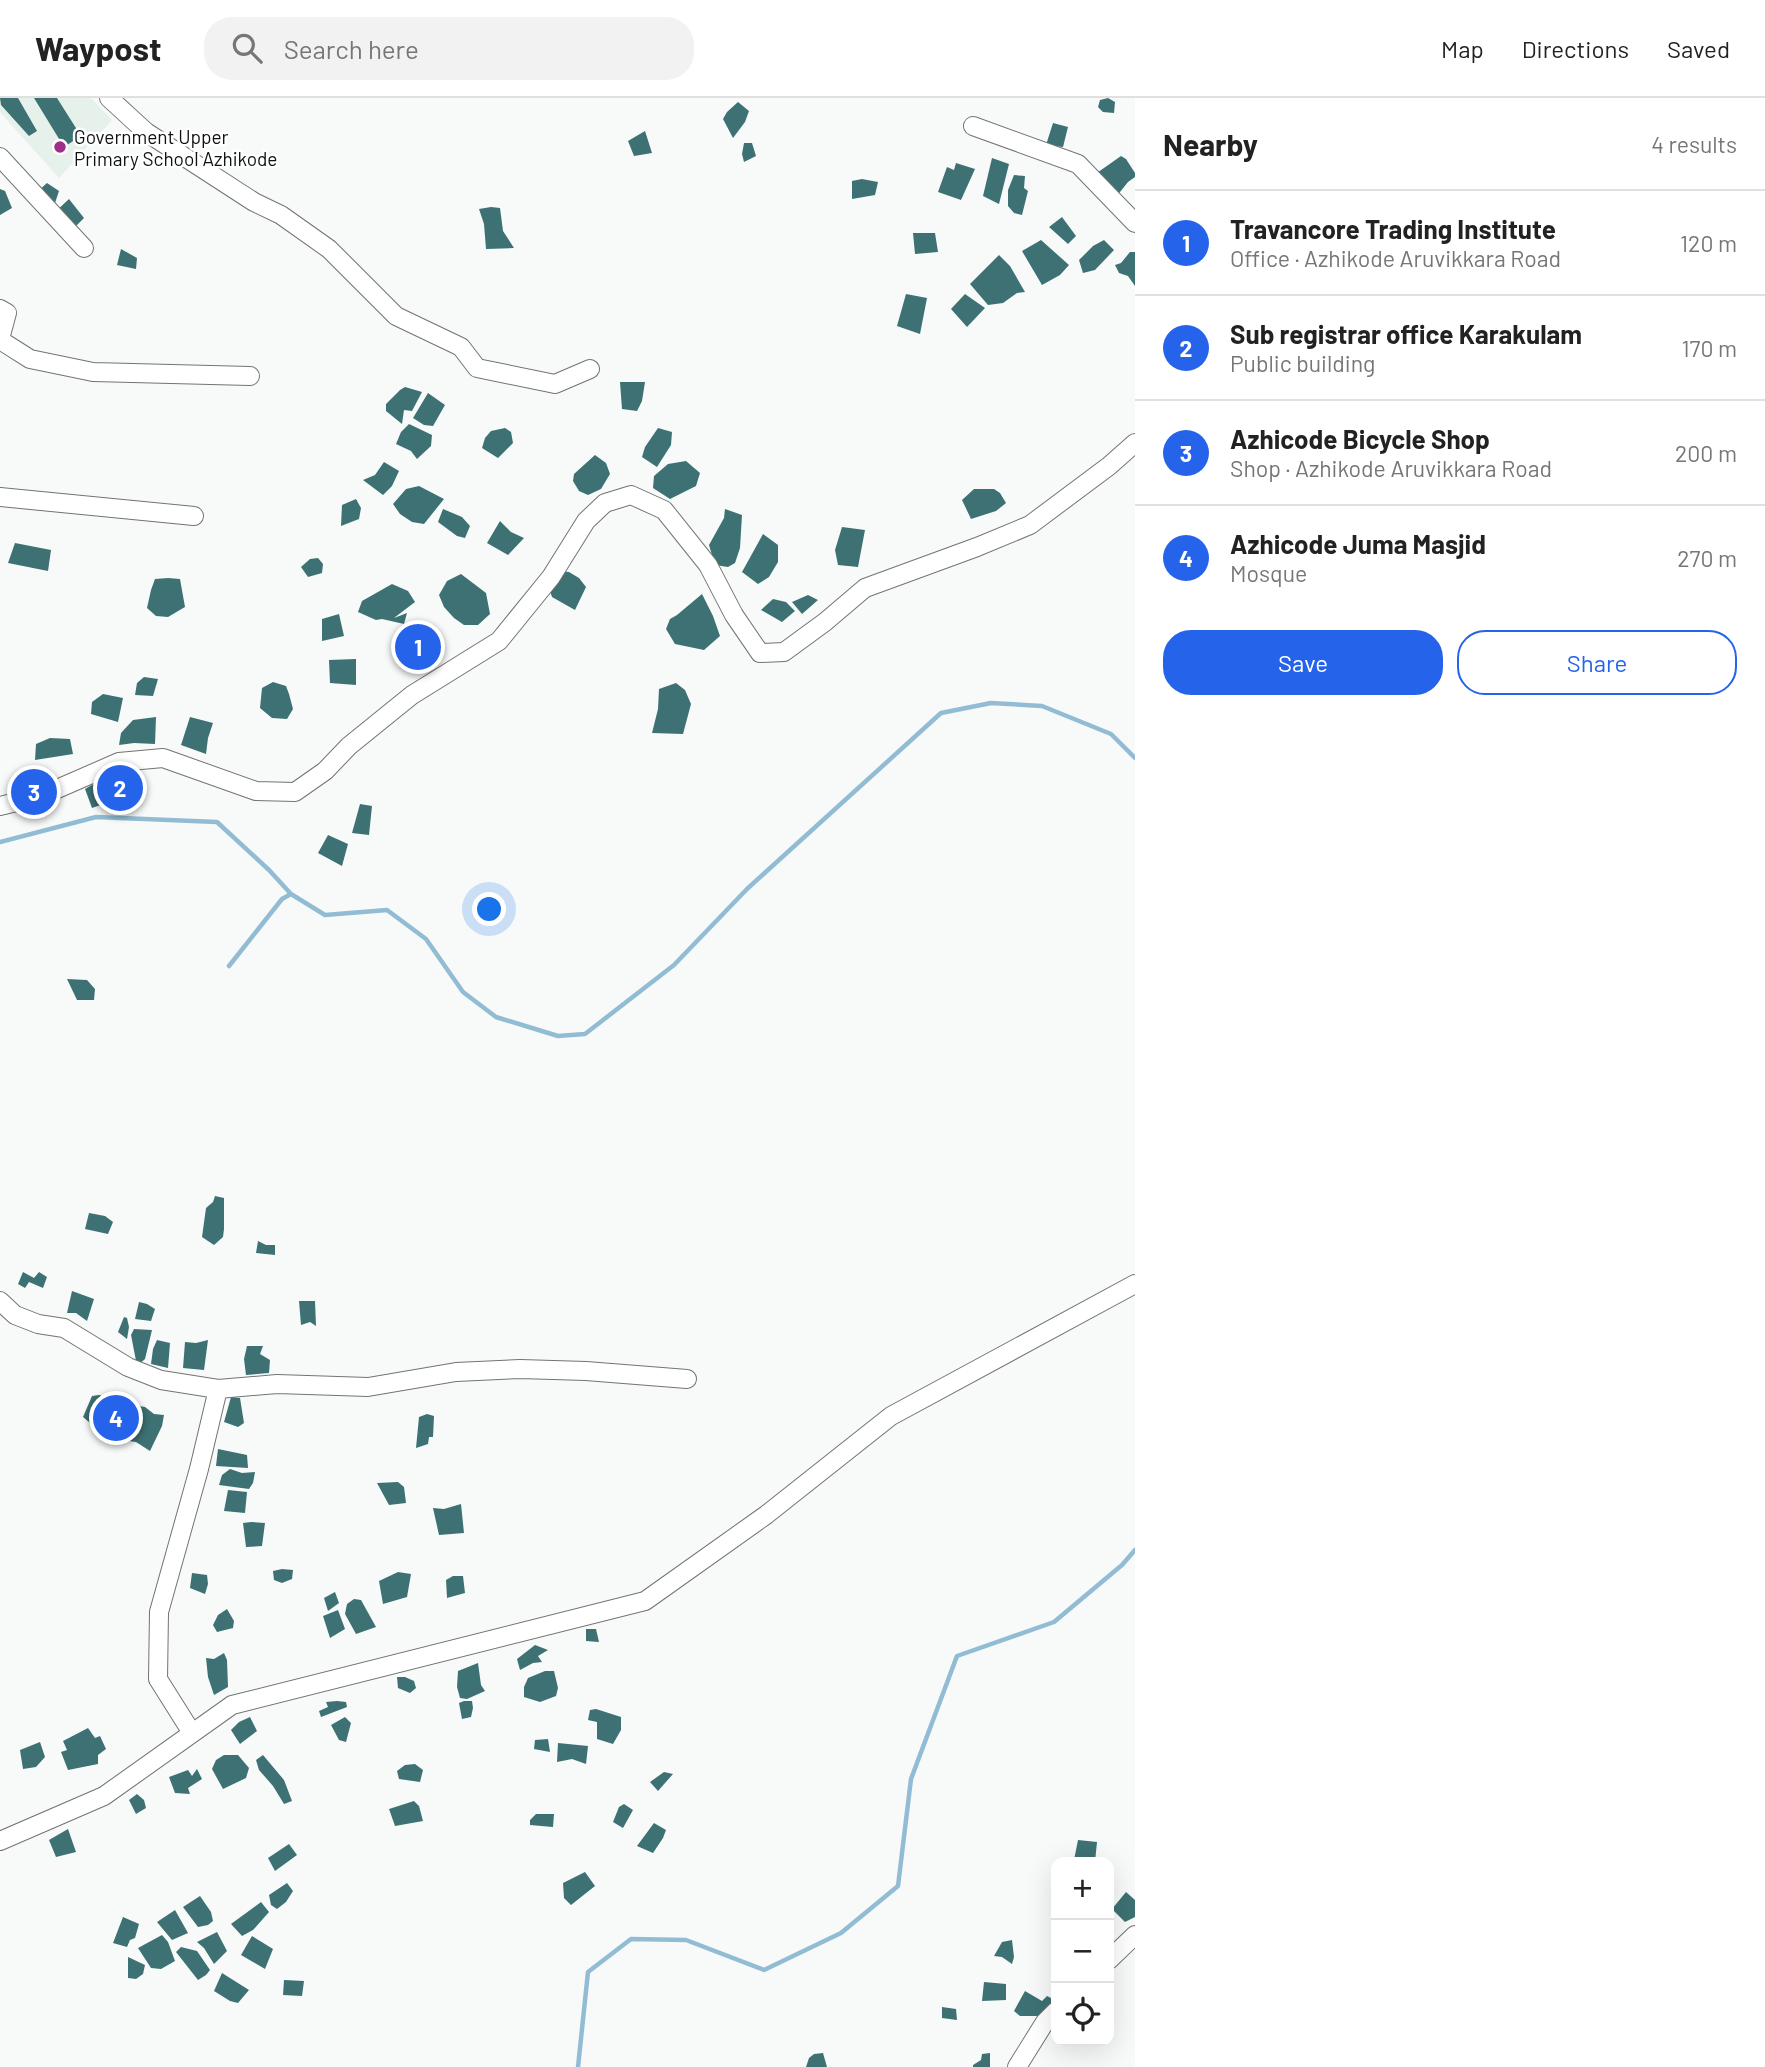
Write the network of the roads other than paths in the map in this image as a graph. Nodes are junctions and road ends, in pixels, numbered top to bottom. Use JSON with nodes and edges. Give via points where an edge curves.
{"nodes":[{"id":1,"x":109,"y":98,"type":"edge"},
{"id":2,"x":973,"y":126,"type":"dead end"},
{"id":3,"x":0,"y":157,"type":"edge"},
{"id":4,"x":1135,"y":223,"type":"edge"},
{"id":5,"x":84,"y":248,"type":"dead end"},
{"id":6,"x":0,"y":309,"type":"edge"},
{"id":7,"x":0,"y":339,"type":"edge"},
{"id":8,"x":590,"y":369,"type":"dead end"},
{"id":9,"x":250,"y":376,"type":"dead end"},
{"id":10,"x":1135,"y":443,"type":"edge"},
{"id":11,"x":0,"y":497,"type":"edge"},
{"id":12,"x":194,"y":516,"type":"dead end"},
{"id":13,"x":0,"y":807,"type":"edge"},
{"id":14,"x":1135,"y":1284,"type":"edge"},
{"id":15,"x":0,"y":1301,"type":"edge"},
{"id":16,"x":688,"y":1380,"type":"dead end"},
{"id":17,"x":218,"y":1389,"type":"junction"},
{"id":18,"x":192,"y":1733,"type":"junction"},
{"id":19,"x":0,"y":1841,"type":"edge"},
{"id":20,"x":1135,"y":1935,"type":"edge"},
{"id":21,"x":1114,"y":1955,"type":"edge"},
{"id":22,"x":1051,"y":2016,"type":"edge"},
{"id":23,"x":1017,"y":2067,"type":"edge"}],
"edges":[{"from":1,"to":8,"type":"street","via":[[146,132],[329,249],[396,316],[461,347],[477,368],[555,384]]},
{"from":2,"to":4,"type":"street","via":[[1078,164]]},
{"from":3,"to":5,"type":"street"},
{"from":6,"to":7,"type":"street","via":[[7,313]]},
{"from":7,"to":9,"type":"street","via":[[30,359],[93,372]]},
{"from":10,"to":13,"type":"street","via":[[1030,524],[865,588],[784,652],[760,653],[708,565],[664,510],[631,495],[605,503],[586,521],[551,577],[499,640],[412,695],[295,792],[256,791],[163,758],[119,762],[40,796]]},
{"from":11,"to":12,"type":"street"},
{"from":14,"to":18,"type":"street","via":[[891,1416],[766,1516],[645,1601],[232,1705]]},
{"from":15,"to":17,"type":"street","via":[[15,1315],[64,1328],[128,1367],[161,1380]]},
{"from":16,"to":17,"type":"street","via":[[520,1369],[456,1372],[368,1387],[277,1384]]},
{"from":17,"to":18,"type":"street","via":[[159,1612],[158,1679]]},
{"from":18,"to":19,"type":"street","via":[[104,1796]]},
{"from":20,"to":21,"type":"street"},
{"from":22,"to":23,"type":"street"}]}
